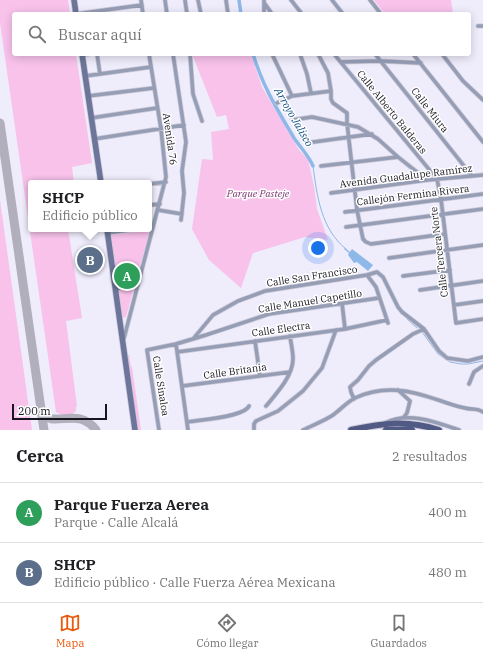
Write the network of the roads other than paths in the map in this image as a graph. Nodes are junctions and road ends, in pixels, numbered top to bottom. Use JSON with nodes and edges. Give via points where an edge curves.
{"nodes":[{"id":1,"x":74,"y":0,"type":"edge"},
{"id":2,"x":165,"y":0,"type":"edge"},
{"id":3,"x":185,"y":0,"type":"edge"},
{"id":4,"x":198,"y":0,"type":"edge"},
{"id":5,"x":226,"y":0,"type":"edge"},
{"id":6,"x":290,"y":0,"type":"edge"},
{"id":7,"x":332,"y":0,"type":"edge"},
{"id":8,"x":370,"y":0,"type":"edge"},
{"id":9,"x":141,"y":2,"type":"edge"},
{"id":10,"x":264,"y":2,"type":"edge"},
{"id":11,"x":76,"y":12,"type":"edge"},
{"id":12,"x":87,"y":12,"type":"edge"},
{"id":13,"x":143,"y":12,"type":"edge"},
{"id":14,"x":167,"y":12,"type":"edge"},
{"id":15,"x":187,"y":12,"type":"edge"},
{"id":16,"x":200,"y":12,"type":"edge"},
{"id":17,"x":228,"y":12,"type":"edge"},
{"id":18,"x":271,"y":12,"type":"edge"},
{"id":19,"x":300,"y":12,"type":"edge"},
{"id":20,"x":341,"y":12,"type":"edge"},
{"id":21,"x":380,"y":12,"type":"edge"},
{"id":22,"x":478,"y":26,"type":"dead end"},
{"id":23,"x":483,"y":26,"type":"edge"},
{"id":24,"x":82,"y":56,"type":"edge"},
{"id":25,"x":97,"y":56,"type":"edge"},
{"id":26,"x":149,"y":56,"type":"edge"},
{"id":27,"x":173,"y":56,"type":"edge"},
{"id":28,"x":190,"y":56,"type":"edge"},
{"id":29,"x":273,"y":56,"type":"edge"},
{"id":30,"x":301,"y":56,"type":"edge"},
{"id":31,"x":319,"y":56,"type":"edge"},
{"id":32,"x":336,"y":56,"type":"edge"},
{"id":33,"x":376,"y":56,"type":"edge"},
{"id":34,"x":415,"y":56,"type":"edge"},
{"id":35,"x":444,"y":56,"type":"edge"},
{"id":36,"x":380,"y":61,"type":"junction"},
{"id":37,"x":341,"y":62,"type":"junction"},
{"id":38,"x":421,"y":63,"type":"junction"},
{"id":39,"x":151,"y":67,"type":"junction"},
{"id":40,"x":100,"y":74,"type":"junction"},
{"id":41,"x":85,"y":76,"type":"junction"},
{"id":42,"x":154,"y":88,"type":"junction"},
{"id":43,"x":331,"y":91,"type":"junction"},
{"id":44,"x":311,"y":93,"type":"junction"},
{"id":45,"x":88,"y":96,"type":"junction"},
{"id":46,"x":292,"y":96,"type":"junction"},
{"id":47,"x":483,"y":100,"type":"edge"},
{"id":48,"x":277,"y":103,"type":"dead end"},
{"id":49,"x":157,"y":108,"type":"junction"},
{"id":50,"x":91,"y":118,"type":"junction"},
{"id":51,"x":292,"y":120,"type":"dead end"},
{"id":52,"x":202,"y":121,"type":"dead end"},
{"id":53,"x":347,"y":124,"type":"junction"},
{"id":54,"x":184,"y":125,"type":"junction"},
{"id":55,"x":161,"y":129,"type":"junction"},
{"id":56,"x":372,"y":134,"type":"junction"},
{"id":57,"x":348,"y":137,"type":"junction"},
{"id":58,"x":94,"y":139,"type":"junction"},
{"id":59,"x":483,"y":142,"type":"edge"},
{"id":60,"x":306,"y":143,"type":"dead end"},
{"id":61,"x":398,"y":158,"type":"junction"},
{"id":62,"x":351,"y":163,"type":"junction"},
{"id":63,"x":321,"y":166,"type":"dead end"},
{"id":64,"x":483,"y":174,"type":"edge"},
{"id":65,"x":472,"y":176,"type":"junction"},
{"id":66,"x":437,"y":179,"type":"junction"},
{"id":67,"x":101,"y":180,"type":"edge"},
{"id":68,"x":427,"y":180,"type":"junction"},
{"id":69,"x":166,"y":182,"type":"junction"},
{"id":70,"x":152,"y":184,"type":"edge"},
{"id":71,"x":354,"y":190,"type":"junction"},
{"id":72,"x":331,"y":193,"type":"dead end"},
{"id":73,"x":483,"y":194,"type":"edge"},
{"id":74,"x":441,"y":199,"type":"junction"},
{"id":75,"x":160,"y":204,"type":"junction"},
{"id":76,"x":152,"y":205,"type":"edge"},
{"id":77,"x":483,"y":209,"type":"edge"},
{"id":78,"x":158,"y":210,"type":"junction"},
{"id":79,"x":357,"y":210,"type":"junction"},
{"id":80,"x":344,"y":212,"type":"dead end"},
{"id":81,"x":182,"y":214,"type":"junction"},
{"id":82,"x":443,"y":214,"type":"junction"},
{"id":83,"x":181,"y":220,"type":"dead end"},
{"id":84,"x":360,"y":224,"type":"junction"},
{"id":85,"x":152,"y":225,"type":"edge"},
{"id":86,"x":346,"y":227,"type":"dead end"},
{"id":87,"x":107,"y":232,"type":"edge"},
{"id":88,"x":150,"y":232,"type":"edge"},
{"id":89,"x":445,"y":234,"type":"junction"},
{"id":90,"x":483,"y":245,"type":"edge"},
{"id":91,"x":447,"y":250,"type":"junction"},
{"id":92,"x":389,"y":258,"type":"dead end"},
{"id":93,"x":450,"y":270,"type":"junction"},
{"id":94,"x":367,"y":275,"type":"junction"},
{"id":95,"x":402,"y":276,"type":"dead end"},
{"id":96,"x":483,"y":281,"type":"edge"},
{"id":97,"x":137,"y":285,"type":"junction"},
{"id":98,"x":452,"y":285,"type":"junction"},
{"id":99,"x":115,"y":289,"type":"junction"},
{"id":100,"x":420,"y":290,"type":"dead end"},
{"id":101,"x":379,"y":298,"type":"junction"},
{"id":102,"x":483,"y":302,"type":"edge"},
{"id":103,"x":342,"y":303,"type":"junction"},
{"id":104,"x":454,"y":305,"type":"junction"},
{"id":105,"x":483,"y":319,"type":"edge"},
{"id":106,"x":345,"y":329,"type":"junction"},
{"id":107,"x":424,"y":329,"type":"junction"},
{"id":108,"x":336,"y":330,"type":"junction"},
{"id":109,"x":290,"y":336,"type":"junction"},
{"id":110,"x":193,"y":339,"type":"junction"},
{"id":111,"x":255,"y":341,"type":"junction"},
{"id":112,"x":123,"y":342,"type":"junction"},
{"id":113,"x":176,"y":344,"type":"junction"},
{"id":114,"x":177,"y":352,"type":"junction"},
{"id":115,"x":483,"y":357,"type":"edge"},
{"id":116,"x":483,"y":366,"type":"edge"},
{"id":117,"x":290,"y":372,"type":"junction"},
{"id":118,"x":260,"y":376,"type":"junction"},
{"id":119,"x":469,"y":384,"type":"dead end"},
{"id":120,"x":182,"y":386,"type":"junction"},
{"id":121,"x":398,"y":389,"type":"junction"},
{"id":122,"x":354,"y":399,"type":"junction"},
{"id":123,"x":249,"y":406,"type":"dead end"},
{"id":124,"x":266,"y":406,"type":"dead end"},
{"id":125,"x":483,"y":412,"type":"edge"},
{"id":126,"x":404,"y":417,"type":"junction"},
{"id":127,"x":187,"y":422,"type":"junction"},
{"id":128,"x":384,"y":423,"type":"junction"},
{"id":129,"x":135,"y":430,"type":"edge"},
{"id":130,"x":159,"y":430,"type":"edge"},
{"id":131,"x":188,"y":430,"type":"edge"},
{"id":132,"x":254,"y":430,"type":"edge"},
{"id":133,"x":303,"y":430,"type":"edge"},
{"id":134,"x":351,"y":430,"type":"edge"},
{"id":135,"x":386,"y":430,"type":"edge"},
{"id":136,"x":412,"y":430,"type":"edge"},
{"id":137,"x":439,"y":430,"type":"edge"},
{"id":138,"x":459,"y":430,"type":"edge"}],
"edges":[{"from":1,"to":11,"type":"main road"},
{"from":2,"to":14,"type":"street"},
{"from":3,"to":15,"type":"street"},
{"from":4,"to":16,"type":"street"},
{"from":5,"to":17,"type":"street"},
{"from":6,"to":19,"type":"street"},
{"from":7,"to":20,"type":"street"},
{"from":8,"to":21,"type":"street"},
{"from":9,"to":12,"type":"street"},
{"from":9,"to":13,"type":"street"},
{"from":10,"to":18,"type":"street"},
{"from":22,"to":23,"type":"street"},
{"from":24,"to":41,"type":"main road"},
{"from":25,"to":40,"type":"street"},
{"from":26,"to":39,"type":"street","name":"Avenida 76"},
{"from":27,"to":54,"type":"street"},
{"from":28,"to":52,"type":"street","via":[[193,94]]},
{"from":29,"to":46,"type":"street"},
{"from":30,"to":44,"type":"street"},
{"from":31,"to":43,"type":"street","via":[[328,73]]},
{"from":32,"to":37,"type":"street","name":"Calle Alberto Balderas"},
{"from":33,"to":36,"type":"street","name":"Calle Miura"},
{"from":34,"to":38,"type":"street"},
{"from":35,"to":47,"type":"street","via":[[463,81]]},
{"from":36,"to":37,"type":"street"},
{"from":36,"to":38,"type":"street"},
{"from":36,"to":65,"type":"street","name":"Calle Miura"},
{"from":37,"to":66,"type":"street","name":"Calle Alberto Balderas"},
{"from":38,"to":59,"type":"street"},
{"from":39,"to":40,"type":"street"},
{"from":39,"to":42,"type":"street","name":"Avenida 76"},
{"from":40,"to":41,"type":"street"},
{"from":41,"to":45,"type":"main road"},
{"from":42,"to":45,"type":"street"},
{"from":42,"to":49,"type":"street","name":"Avenida 76"},
{"from":43,"to":44,"type":"street"},
{"from":43,"to":53,"type":"street","via":[[333,103],[348,114]]},
{"from":44,"to":46,"type":"street"},
{"from":45,"to":50,"type":"main road"},
{"from":46,"to":48,"type":"street"},
{"from":49,"to":50,"type":"street"},
{"from":49,"to":55,"type":"street","name":"Avenida 76"},
{"from":50,"to":58,"type":"main road"},
{"from":51,"to":53,"type":"street","via":[[312,117]]},
{"from":53,"to":56,"type":"street"},
{"from":53,"to":57,"type":"street"},
{"from":54,"to":55,"type":"street"},
{"from":54,"to":81,"type":"street","via":[[186,148],[182,171]]},
{"from":55,"to":58,"type":"street"},
{"from":55,"to":69,"type":"street","name":"Avenida 76"},
{"from":56,"to":57,"type":"street"},
{"from":56,"to":61,"type":"street"},
{"from":57,"to":60,"type":"street"},
{"from":57,"to":62,"type":"street"},
{"from":58,"to":67,"type":"main road"},
{"from":61,"to":62,"type":"street"},
{"from":61,"to":68,"type":"street"},
{"from":62,"to":63,"type":"street"},
{"from":62,"to":71,"type":"street"},
{"from":64,"to":65,"type":"street","name":"Avenida Guadalupe Ramírez"},
{"from":65,"to":66,"type":"street","name":"Avenida Guadalupe Ramírez"},
{"from":66,"to":68,"type":"street","name":"Avenida Guadalupe Ramírez"},
{"from":66,"to":74,"type":"street","name":"Calle Tercera Norte"},
{"from":68,"to":71,"type":"street","name":"Avenida Guadalupe Ramírez"},
{"from":69,"to":70,"type":"street"},
{"from":69,"to":75,"type":"street","name":"Avenida 76"},
{"from":71,"to":72,"type":"street","name":"Avenida Guadalupe Ramírez"},
{"from":71,"to":79,"type":"street"},
{"from":73,"to":74,"type":"street","name":"Callejón Fermina Rivera"},
{"from":74,"to":79,"type":"street","name":"Callejón Fermina Rivera"},
{"from":74,"to":82,"type":"street","name":"Calle Tercera Norte"},
{"from":75,"to":76,"type":"street"},
{"from":75,"to":78,"type":"street","name":"Avenida 76"},
{"from":77,"to":82,"type":"street"},
{"from":78,"to":81,"type":"street"},
{"from":78,"to":85,"type":"street","name":"Avenida 76"},
{"from":79,"to":80,"type":"street","name":"Callejón Fermina Rivera"},
{"from":79,"to":84,"type":"street"},
{"from":81,"to":83,"type":"street"},
{"from":82,"to":84,"type":"street"},
{"from":82,"to":89,"type":"street","name":"Calle Tercera Norte"},
{"from":84,"to":86,"type":"street"},
{"from":84,"to":89,"type":"street","via":[[363,238],[371,244]]},
{"from":87,"to":99,"type":"main road"},
{"from":88,"to":97,"type":"street","name":"Avenida 76"},
{"from":89,"to":91,"type":"street","name":"Calle Tercera Norte"},
{"from":90,"to":91,"type":"street"},
{"from":91,"to":92,"type":"street"},
{"from":91,"to":93,"type":"street","name":"Calle Tercera Norte"},
{"from":93,"to":95,"type":"street"},
{"from":93,"to":98,"type":"street","name":"Calle Tercera Norte"},
{"from":94,"to":101,"type":"street","via":[[376,287]]},
{"from":94,"to":107,"type":"street","name":"Calle San Francisco","via":[[378,272],[402,312]]},
{"from":94,"to":110,"type":"street","name":"Calle San Francisco","via":[[265,291],[238,301],[212,315]]},
{"from":96,"to":98,"type":"street"},
{"from":97,"to":99,"type":"street"},
{"from":97,"to":112,"type":"street","name":"Avenida 76"},
{"from":98,"to":100,"type":"street"},
{"from":98,"to":104,"type":"street","name":"Calle Tercera Norte"},
{"from":99,"to":112,"type":"main road"},
{"from":101,"to":103,"type":"street","name":"Calle Manuel Capetillo"},
{"from":101,"to":106,"type":"street","name":"Calle Electra","via":[[388,321]]},
{"from":102,"to":104,"type":"street"},
{"from":103,"to":106,"type":"street"},
{"from":103,"to":110,"type":"street","name":"Calle Manuel Capetillo","via":[[268,314]]},
{"from":104,"to":105,"type":"street","name":"Calle Tercera Norte","via":[[456,323]]},
{"from":106,"to":108,"type":"street","name":"Calle Electra"},
{"from":107,"to":115,"type":"street","via":[[434,345],[447,358],[468,361]]},
{"from":107,"to":122,"type":"street","via":[[402,341],[369,366],[350,388]]},
{"from":108,"to":109,"type":"street","name":"Calle Electra"},
{"from":108,"to":132,"type":"street","via":[[322,368],[303,391],[278,411],[256,421]]},
{"from":109,"to":111,"type":"street","name":"Calle Electra"},
{"from":109,"to":117,"type":"street","via":[[293,359]]},
{"from":110,"to":113,"type":"street","name":"Calle Manuel Capetillo"},
{"from":111,"to":114,"type":"street","name":"Calle Electra"},
{"from":111,"to":118,"type":"street"},
{"from":112,"to":129,"type":"main road"},
{"from":113,"to":114,"type":"street"},
{"from":113,"to":130,"type":"street","name":"Calle Sinaloa","via":[[147,350]]},
{"from":114,"to":120,"type":"street"},
{"from":116,"to":119,"type":"street","via":[[474,372]]},
{"from":117,"to":118,"type":"street","name":"Calle Britania"},
{"from":117,"to":124,"type":"street"},
{"from":118,"to":120,"type":"street","name":"Calle Britania"},
{"from":120,"to":127,"type":"street"},
{"from":121,"to":122,"type":"street","via":[[368,393]]},
{"from":121,"to":125,"type":"street"},
{"from":121,"to":126,"type":"street","via":[[410,402]]},
{"from":122,"to":133,"type":"street","via":[[333,415]]},
{"from":123,"to":127,"type":"street","via":[[248,409],[229,416]]},
{"from":126,"to":128,"type":"street"},
{"from":126,"to":138,"type":"street","via":[[439,423]]},
{"from":127,"to":131,"type":"street"},
{"from":128,"to":134,"type":"main road"},
{"from":128,"to":137,"type":"main road","via":[[406,423]]},
{"from":135,"to":136,"type":"main road"}]}
